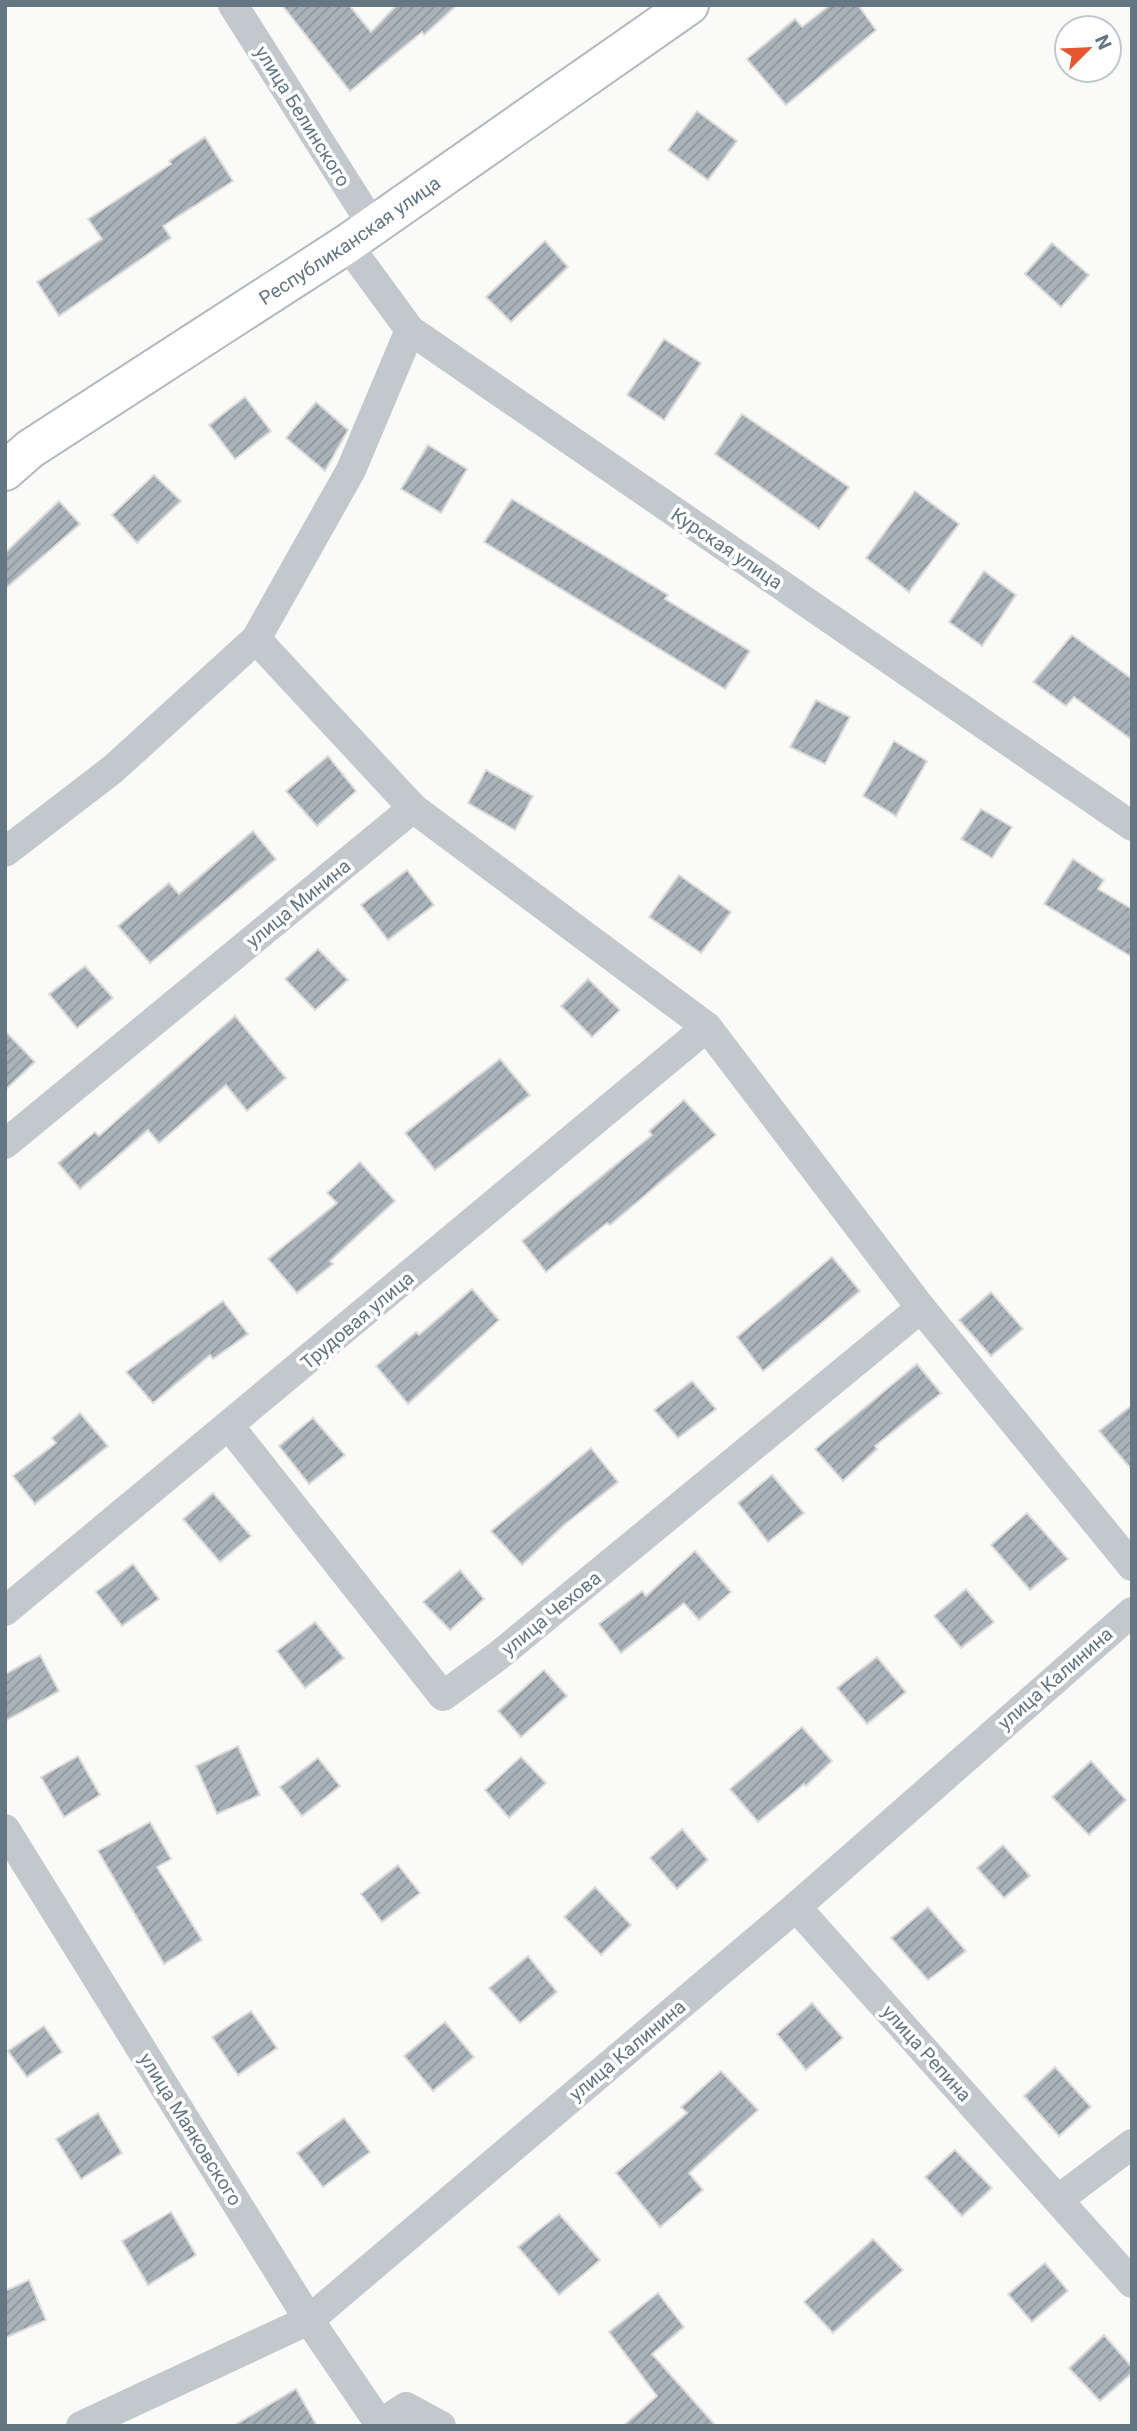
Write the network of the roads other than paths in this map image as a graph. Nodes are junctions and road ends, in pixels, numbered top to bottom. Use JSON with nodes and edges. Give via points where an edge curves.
{"nodes":[{"id":1,"x":233,"y":5,"type":"edge"},
{"id":2,"x":689,"y":5,"type":"edge"},
{"id":3,"x":360,"y":235,"type":"junction"},
{"id":4,"x":410,"y":330,"type":"junction"},
{"id":5,"x":5,"y":471,"type":"edge"},
{"id":6,"x":256,"y":639,"type":"junction"},
{"id":7,"x":413,"y":808,"type":"junction"},
{"id":8,"x":1132,"y":826,"type":"edge"},
{"id":9,"x":5,"y":852,"type":"edge"},
{"id":10,"x":707,"y":1027,"type":"junction"},
{"id":11,"x":5,"y":1144,"type":"edge"},
{"id":12,"x":921,"y":1308,"type":"junction"},
{"id":13,"x":230,"y":1427,"type":"junction"},
{"id":14,"x":1132,"y":1566,"type":"edge"},
{"id":15,"x":5,"y":1611,"type":"edge"},
{"id":16,"x":1132,"y":1612,"type":"edge"},
{"id":17,"x":5,"y":1829,"type":"edge"},
{"id":18,"x":796,"y":1907,"type":"junction"},
{"id":19,"x":1132,"y":2144,"type":"edge"},
{"id":20,"x":1059,"y":2199,"type":"junction"},
{"id":21,"x":1132,"y":2283,"type":"edge"},
{"id":22,"x":309,"y":2320,"type":"junction"},
{"id":23,"x":381,"y":2425,"type":"edge"},
{"id":24,"x":82,"y":2426,"type":"edge"},
{"id":25,"x":441,"y":2426,"type":"edge"}],
"edges":[{"from":1,"to":3,"type":"street","name":"улица Белинского"},
{"from":2,"to":3,"type":"street","name":"Республиканская улица"},
{"from":3,"to":4,"type":"street","name":"Курская улица"},
{"from":3,"to":5,"type":"street","name":"Республиканская улица","via":[[30,449]]},
{"from":4,"to":6,"type":"street","via":[[351,470]]},
{"from":4,"to":8,"type":"street","name":"Курская улица"},
{"from":6,"to":7,"type":"street"},
{"from":6,"to":9,"type":"street","via":[[113,769]]},
{"from":7,"to":10,"type":"street"},
{"from":7,"to":11,"type":"street","name":"улица Минина"},
{"from":10,"to":12,"type":"street"},
{"from":10,"to":13,"type":"street","name":"Трудовая улица"},
{"from":12,"to":13,"type":"street","name":"улица Чехова","via":[[498,1656],[443,1696]]},
{"from":12,"to":14,"type":"street"},
{"from":13,"to":15,"type":"street","name":"Трудовая улица"},
{"from":16,"to":18,"type":"street","name":"улица Калинина"},
{"from":17,"to":22,"type":"street","name":"улица Маяковского"},
{"from":18,"to":20,"type":"street","name":"улица Репина"},
{"from":18,"to":22,"type":"street","name":"улица Калинина"},
{"from":19,"to":20,"type":"street"},
{"from":20,"to":21,"type":"street","name":"улица Репина"},
{"from":22,"to":23,"type":"street","name":"улица Маяковского"},
{"from":22,"to":24,"type":"street","name":"улица Калинина"},
{"from":23,"to":25,"type":"street","via":[[406,2407]]}]}
